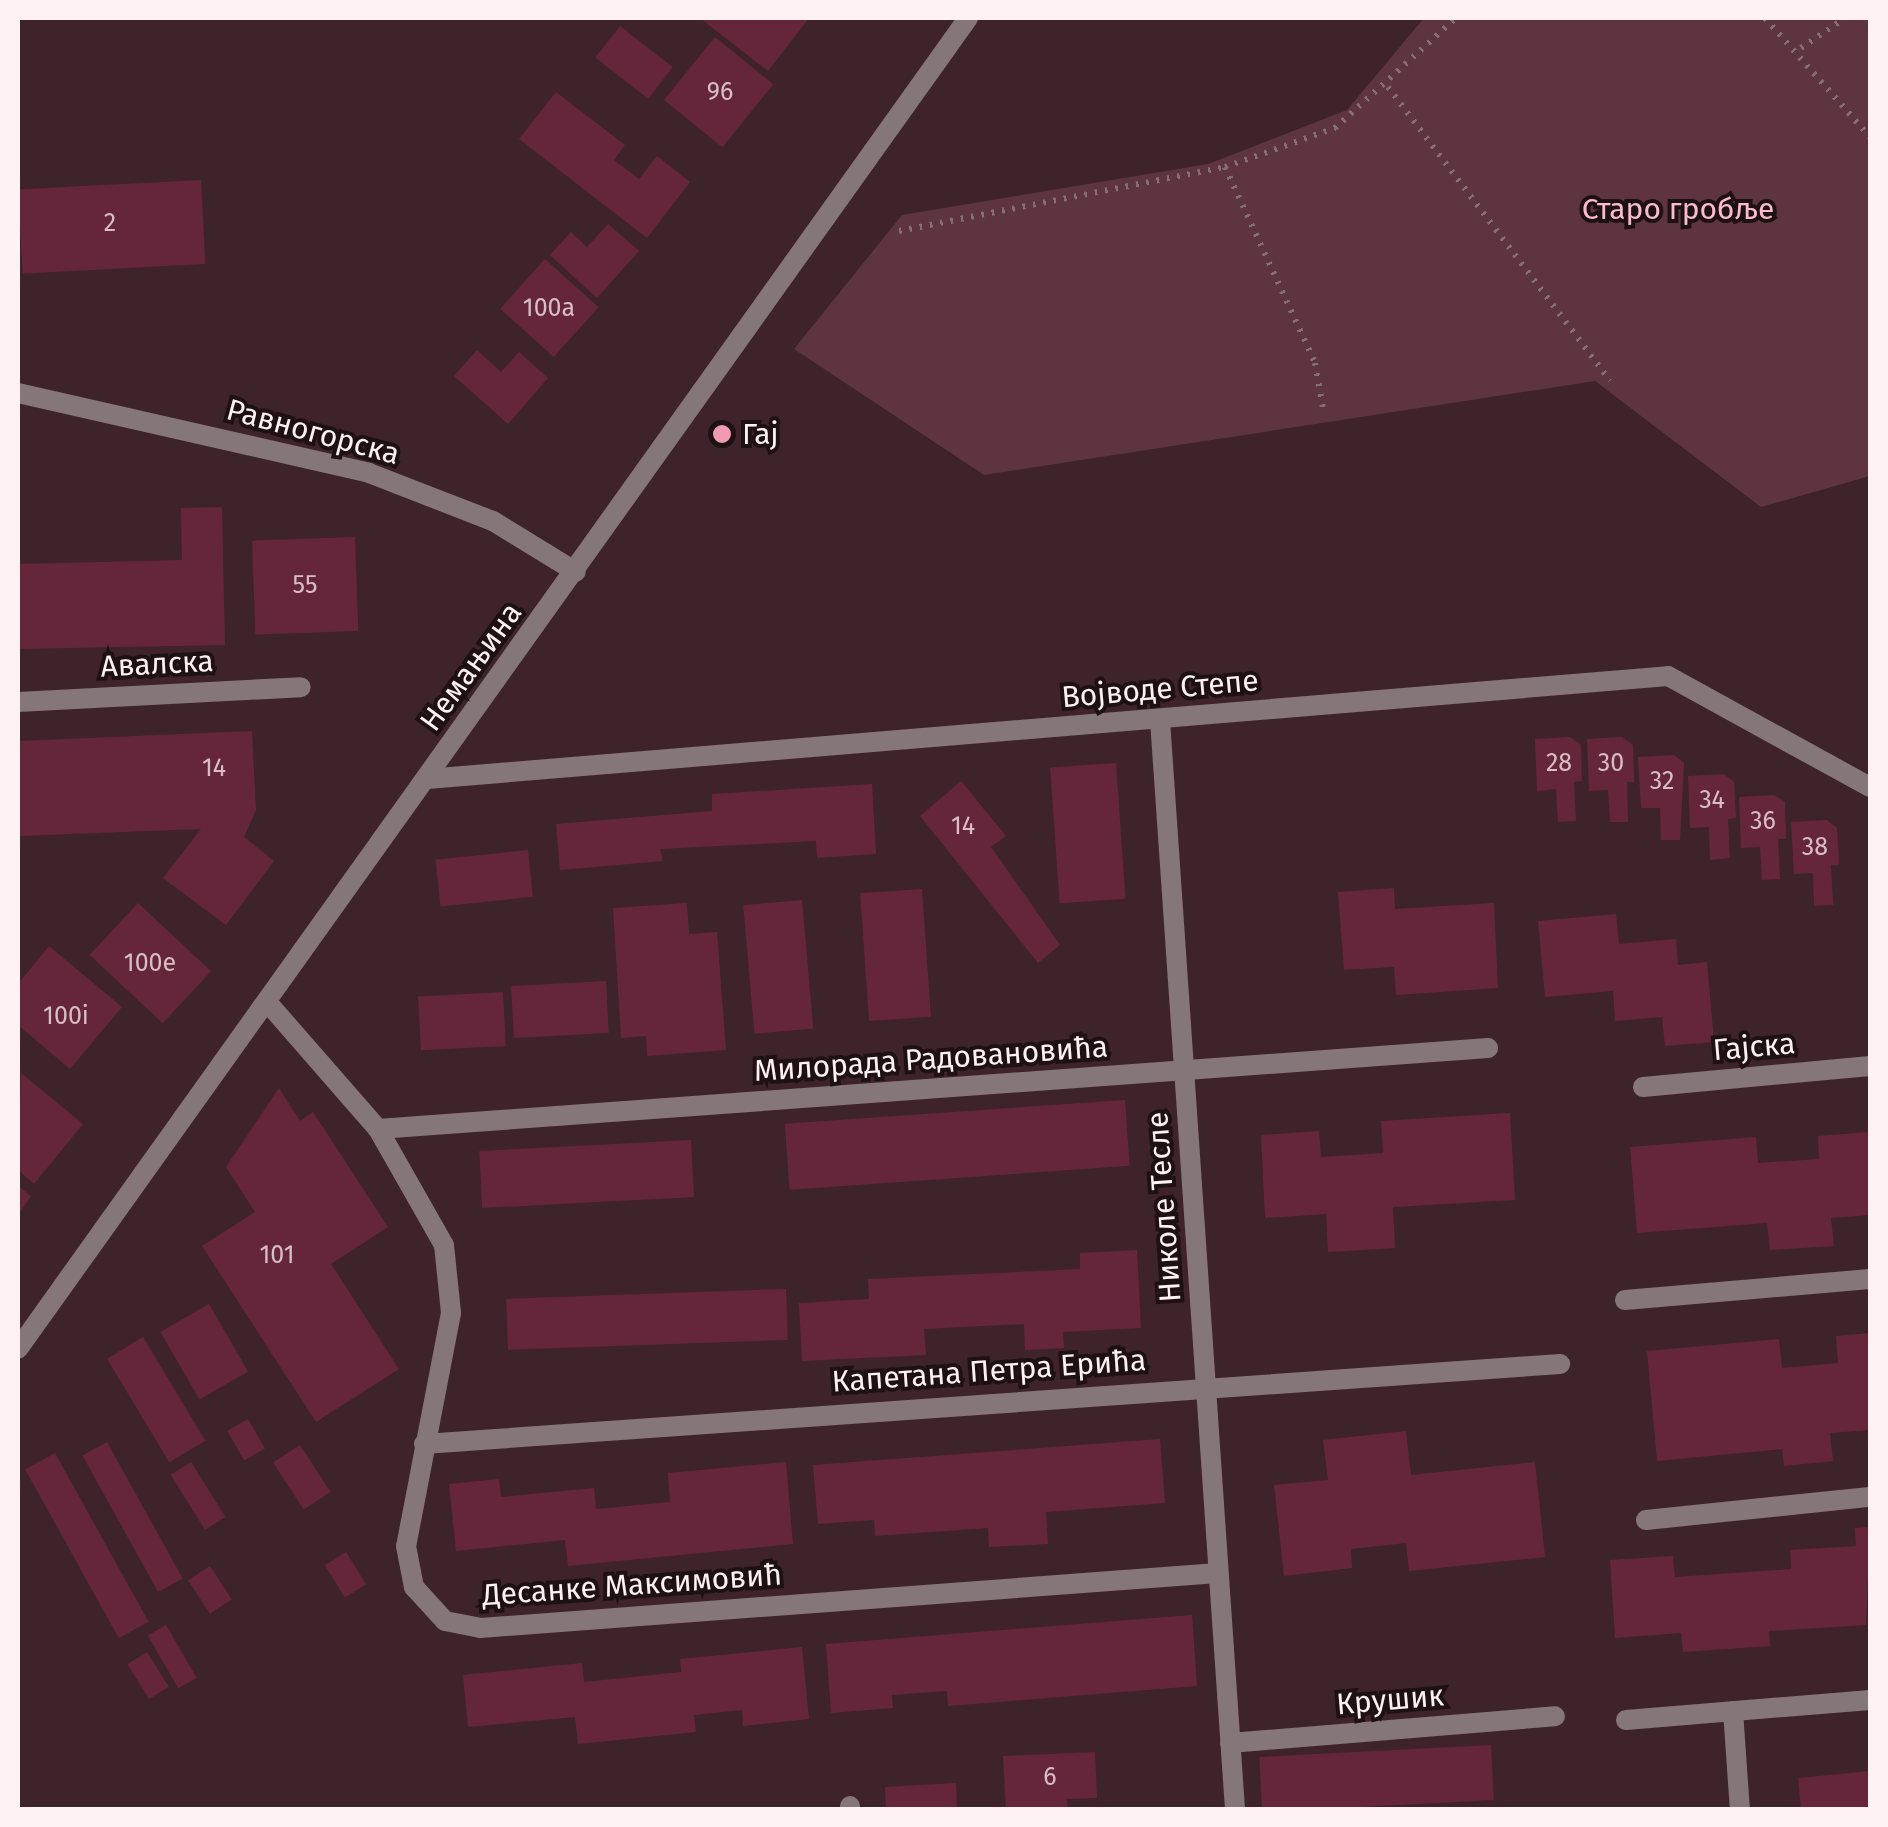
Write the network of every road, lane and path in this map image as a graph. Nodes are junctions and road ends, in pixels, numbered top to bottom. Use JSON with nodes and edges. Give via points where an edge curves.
{"nodes":[{"id":1,"x":968,"y":18,"type":"edge"},
{"id":2,"x":1456,"y":18,"type":"edge"},
{"id":3,"x":1765,"y":18,"type":"edge"},
{"id":4,"x":1845,"y":18,"type":"edge"},
{"id":5,"x":1801,"y":48,"type":"junction"},
{"id":6,"x":1388,"y":87,"type":"junction"},
{"id":7,"x":1870,"y":137,"type":"edge"},
{"id":8,"x":1225,"y":168,"type":"junction"},
{"id":9,"x":900,"y":231,"type":"dead end"},
{"id":10,"x":1610,"y":381,"type":"dead end"},
{"id":11,"x":18,"y":392,"type":"edge"},
{"id":12,"x":1323,"y":408,"type":"dead end"},
{"id":13,"x":576,"y":572,"type":"junction"},
{"id":14,"x":300,"y":686,"type":"dead end"},
{"id":15,"x":18,"y":702,"type":"edge"},
{"id":16,"x":1160,"y":720,"type":"junction"},
{"id":17,"x":427,"y":780,"type":"junction"},
{"id":18,"x":1870,"y":787,"type":"edge"},
{"id":19,"x":268,"y":1002,"type":"junction"},
{"id":20,"x":1488,"y":1048,"type":"dead end"},
{"id":21,"x":1870,"y":1066,"type":"edge"},
{"id":22,"x":1184,"y":1071,"type":"junction"},
{"id":23,"x":1643,"y":1087,"type":"dead end"},
{"id":24,"x":378,"y":1128,"type":"junction"},
{"id":25,"x":1870,"y":1279,"type":"edge"},
{"id":26,"x":1625,"y":1300,"type":"dead end"},
{"id":27,"x":18,"y":1349,"type":"edge"},
{"id":28,"x":1560,"y":1364,"type":"dead end"},
{"id":29,"x":1208,"y":1385,"type":"junction"},
{"id":30,"x":424,"y":1444,"type":"junction"},
{"id":31,"x":1870,"y":1497,"type":"edge"},
{"id":32,"x":1646,"y":1520,"type":"dead end"},
{"id":33,"x":1218,"y":1573,"type":"junction"},
{"id":34,"x":1870,"y":1700,"type":"edge"},
{"id":35,"x":1733,"y":1711,"type":"junction"},
{"id":36,"x":1555,"y":1716,"type":"dead end"},
{"id":37,"x":1626,"y":1720,"type":"dead end"},
{"id":38,"x":1230,"y":1743,"type":"junction"},
{"id":39,"x":1235,"y":1810,"type":"edge"},
{"id":40,"x":1740,"y":1810,"type":"edge"}],
"edges":[{"from":1,"to":13,"type":"street","name":"Немањина"},
{"from":2,"to":6,"type":"path"},
{"from":3,"to":5,"type":"path"},
{"from":4,"to":5,"type":"path"},
{"from":5,"to":7,"type":"path"},
{"from":6,"to":8,"type":"path","via":[[1335,128]]},
{"from":6,"to":10,"type":"path"},
{"from":8,"to":9,"type":"path"},
{"from":8,"to":12,"type":"path","via":[[1315,362]]},
{"from":11,"to":13,"type":"street","name":"Равногорска","via":[[370,473],[493,521]]},
{"from":13,"to":17,"type":"street","name":"Немањина"},
{"from":14,"to":15,"type":"street","name":"Авалска"},
{"from":16,"to":17,"type":"street","name":"Војводе Степе"},
{"from":16,"to":18,"type":"street","name":"Војводе Степе","via":[[1668,676]]},
{"from":16,"to":22,"type":"street","name":"Николе Тесле"},
{"from":17,"to":19,"type":"street","name":"Немањина"},
{"from":19,"to":24,"type":"street","name":"Десанке Максимовић"},
{"from":19,"to":27,"type":"street","name":"Немањина"},
{"from":20,"to":22,"type":"street","name":"Милорада Радовановића"},
{"from":21,"to":23,"type":"street","name":"Гајска"},
{"from":22,"to":24,"type":"street","name":"Милорада Радовановића"},
{"from":22,"to":29,"type":"street","name":"Николе Тесле"},
{"from":24,"to":30,"type":"street","name":"Десанке Максимовић","via":[[418,1189],[451,1275]]},
{"from":25,"to":26,"type":"street"},
{"from":28,"to":29,"type":"street","name":"Капетана Петра Ерића"},
{"from":29,"to":30,"type":"street","name":"Капетана Петра Ерића"},
{"from":29,"to":33,"type":"street","name":"Николе Тесле"},
{"from":30,"to":33,"type":"street","name":"Десанке Максимовић","via":[[409,1509],[410,1571],[433,1613],[455,1624]]},
{"from":31,"to":32,"type":"street"},
{"from":33,"to":38,"type":"street","name":"Николе Тесле"},
{"from":34,"to":35,"type":"street"},
{"from":35,"to":37,"type":"street"},
{"from":35,"to":40,"type":"street"},
{"from":36,"to":38,"type":"street","name":"Крушик"},
{"from":38,"to":39,"type":"street","name":"Николе Тесле"}]}
